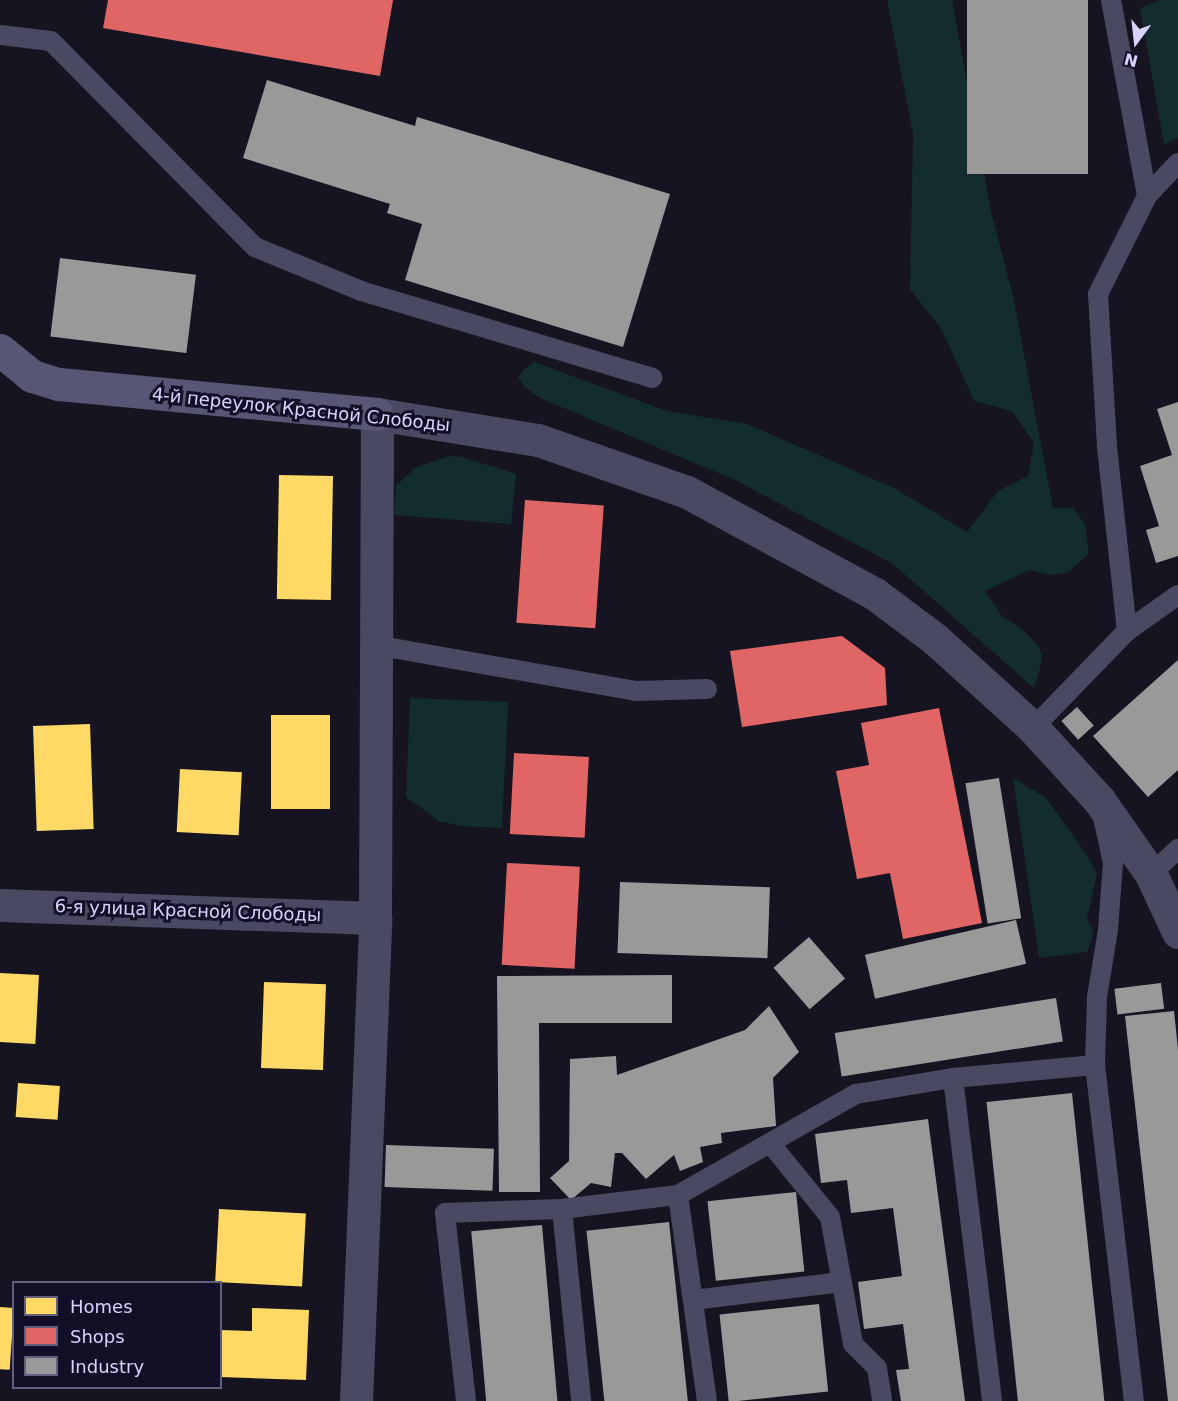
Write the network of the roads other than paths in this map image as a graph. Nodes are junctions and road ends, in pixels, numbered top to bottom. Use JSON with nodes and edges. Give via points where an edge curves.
{"nodes":[{"id":1,"x":1111,"y":0,"type":"edge"},
{"id":2,"x":0,"y":35,"type":"edge"},
{"id":3,"x":1178,"y":163,"type":"edge"},
{"id":4,"x":1147,"y":196,"type":"junction"},
{"id":5,"x":0,"y":350,"type":"edge"},
{"id":6,"x":652,"y":378,"type":"dead end"},
{"id":7,"x":377,"y":414,"type":"junction"},
{"id":8,"x":1178,"y":595,"type":"edge"},
{"id":9,"x":1127,"y":631,"type":"junction"},
{"id":10,"x":375,"y":645,"type":"junction"},
{"id":11,"x":707,"y":688,"type":"dead end"},
{"id":12,"x":1032,"y":728,"type":"junction"},
{"id":13,"x":1099,"y":800,"type":"junction"},
{"id":14,"x":1178,"y":849,"type":"edge"},
{"id":15,"x":1151,"y":874,"type":"junction"},
{"id":16,"x":0,"y":905,"type":"edge"},
{"id":17,"x":375,"y":918,"type":"junction"},
{"id":18,"x":1178,"y":932,"type":"edge"},
{"id":19,"x":1095,"y":1065,"type":"junction"},
{"id":20,"x":953,"y":1078,"type":"junction"},
{"id":21,"x":770,"y":1143,"type":"junction"},
{"id":22,"x":678,"y":1194,"type":"junction"},
{"id":23,"x":562,"y":1209,"type":"junction"},
{"id":24,"x":842,"y":1282,"type":"junction"},
{"id":25,"x":693,"y":1300,"type":"junction"},
{"id":26,"x":356,"y":1401,"type":"edge"},
{"id":27,"x":466,"y":1401,"type":"edge"},
{"id":28,"x":581,"y":1401,"type":"edge"},
{"id":29,"x":707,"y":1401,"type":"edge"},
{"id":30,"x":882,"y":1401,"type":"edge"},
{"id":31,"x":992,"y":1401,"type":"edge"},
{"id":32,"x":1134,"y":1401,"type":"edge"}],
"edges":[{"from":1,"to":4,"type":"lane"},
{"from":2,"to":6,"type":"lane","via":[[51,41],[255,247],[361,291]]},
{"from":3,"to":4,"type":"lane"},
{"from":4,"to":9,"type":"lane","via":[[1098,294],[1107,446]]},
{"from":5,"to":7,"type":"street","name":"4-й переулок Красной Слободы","via":[[32,376],[59,384]]},
{"from":7,"to":10,"type":"street"},
{"from":7,"to":12,"type":"street","name":"4-й переулок Красной Слободы","via":[[538,440],[687,492],[875,594],[935,639]]},
{"from":8,"to":9,"type":"lane"},
{"from":9,"to":12,"type":"lane"},
{"from":10,"to":11,"type":"lane","via":[[636,691]]},
{"from":10,"to":17,"type":"street"},
{"from":12,"to":13,"type":"street","name":"4-й переулок Красной Слободы"},
{"from":13,"to":15,"type":"street","name":"4-й переулок Красной Слободы"},
{"from":13,"to":19,"type":"lane","via":[[1113,863],[1108,930],[1097,996]]},
{"from":14,"to":15,"type":"lane"},
{"from":15,"to":18,"type":"street","name":"4-й переулок Красной Слободы"},
{"from":16,"to":17,"type":"street","name":"6-я улица Красной Слободы"},
{"from":17,"to":26,"type":"street"},
{"from":19,"to":20,"type":"lane"},
{"from":19,"to":32,"type":"lane"},
{"from":20,"to":21,"type":"lane","via":[[856,1094]]},
{"from":20,"to":31,"type":"lane"},
{"from":21,"to":22,"type":"lane"},
{"from":21,"to":24,"type":"lane","via":[[830,1217]]},
{"from":22,"to":23,"type":"lane"},
{"from":22,"to":25,"type":"lane"},
{"from":23,"to":27,"type":"lane","via":[[445,1213]]},
{"from":23,"to":28,"type":"lane"},
{"from":24,"to":25,"type":"lane"},
{"from":24,"to":30,"type":"lane","via":[[853,1344],[877,1368]]},
{"from":25,"to":29,"type":"lane"}]}
